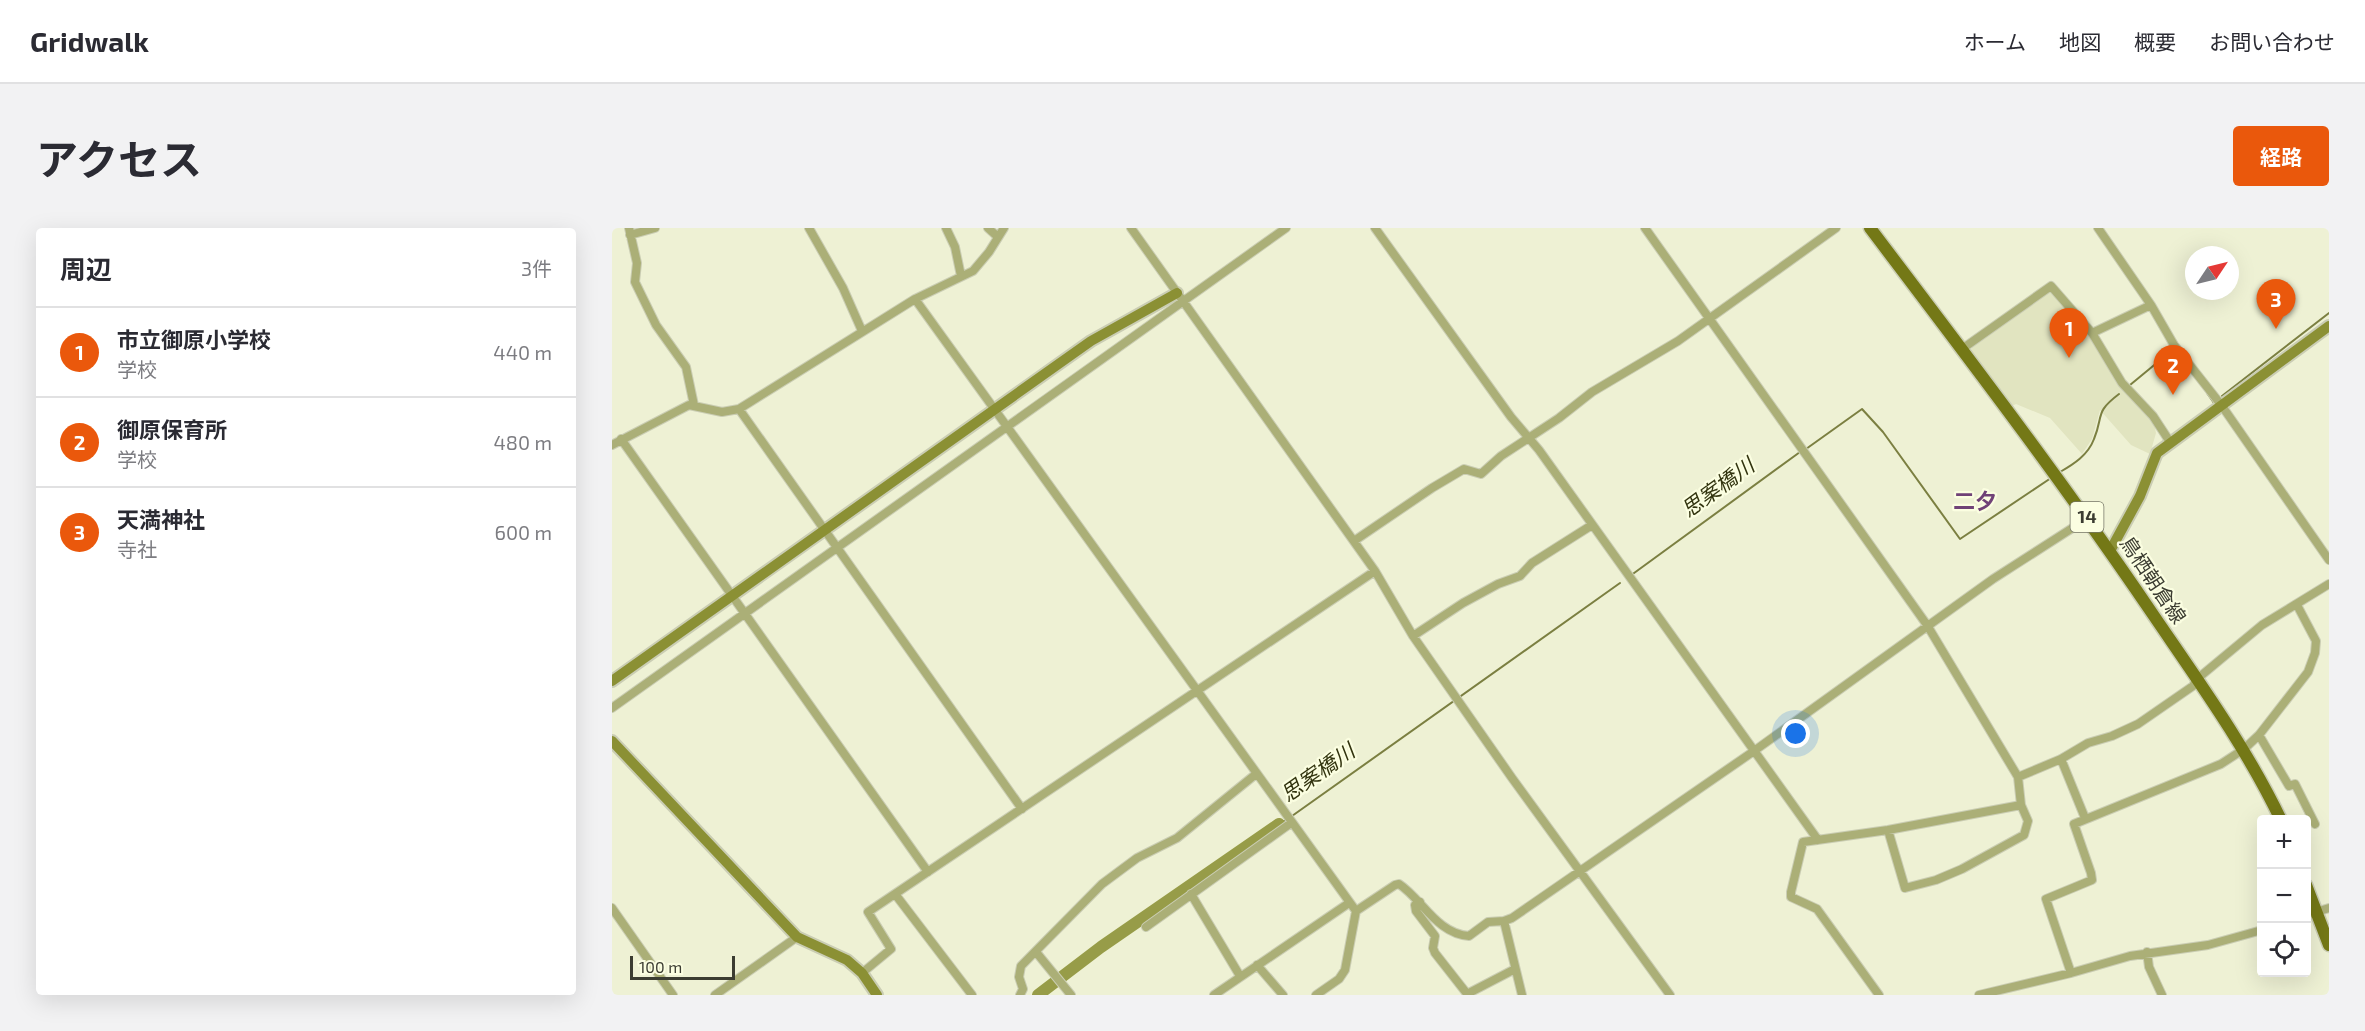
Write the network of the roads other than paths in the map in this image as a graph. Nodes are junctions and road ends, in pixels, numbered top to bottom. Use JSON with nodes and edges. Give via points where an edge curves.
{"nodes":[{"id":1,"x":655,"y":228,"type":"edge"},
{"id":2,"x":809,"y":228,"type":"edge"},
{"id":3,"x":946,"y":228,"type":"edge"},
{"id":4,"x":988,"y":228,"type":"edge"},
{"id":5,"x":1004,"y":228,"type":"edge"},
{"id":6,"x":1131,"y":228,"type":"edge"},
{"id":7,"x":1286,"y":228,"type":"edge"},
{"id":8,"x":1375,"y":228,"type":"edge"},
{"id":9,"x":1645,"y":228,"type":"edge"},
{"id":10,"x":1836,"y":228,"type":"edge"},
{"id":11,"x":1870,"y":228,"type":"edge"},
{"id":12,"x":2098,"y":228,"type":"edge"},
{"id":13,"x":630,"y":231,"type":"edge"},
{"id":14,"x":998,"y":237,"type":"junction"},
{"id":15,"x":961,"y":276,"type":"junction"},
{"id":16,"x":1180,"y":297,"type":"junction"},
{"id":17,"x":915,"y":299,"type":"junction"},
{"id":18,"x":2151,"y":305,"type":"junction"},
{"id":19,"x":1710,"y":319,"type":"junction"},
{"id":20,"x":2329,"y":326,"type":"edge"},
{"id":21,"x":861,"y":332,"type":"junction"},
{"id":22,"x":2092,"y":333,"type":"junction"},
{"id":23,"x":1962,"y":350,"type":"junction"},
{"id":24,"x":694,"y":405,"type":"junction"},
{"id":25,"x":2222,"y":406,"type":"junction"},
{"id":26,"x":995,"y":409,"type":"junction"},
{"id":27,"x":739,"y":410,"type":"junction"},
{"id":28,"x":1009,"y":427,"type":"junction"},
{"id":29,"x":1529,"y":438,"type":"junction"},
{"id":30,"x":621,"y":439,"type":"junction"},
{"id":31,"x":2170,"y":442,"type":"junction"},
{"id":32,"x":612,"y":446,"type":"edge"},
{"id":33,"x":2088,"y":519,"type":"junction"},
{"id":34,"x":1592,"y":525,"type":"junction"},
{"id":35,"x":824,"y":531,"type":"junction"},
{"id":36,"x":1354,"y":541,"type":"junction"},
{"id":37,"x":837,"y":548,"type":"junction"},
{"id":38,"x":2110,"y":551,"type":"junction"},
{"id":39,"x":2329,"y":560,"type":"edge"},
{"id":40,"x":1375,"y":571,"type":"junction"},
{"id":41,"x":2329,"y":584,"type":"edge"},
{"id":42,"x":733,"y":595,"type":"junction"},
{"id":43,"x":2297,"y":605,"type":"junction"},
{"id":44,"x":746,"y":614,"type":"junction"},
{"id":45,"x":1927,"y":625,"type":"junction"},
{"id":46,"x":1413,"y":636,"type":"junction"},
{"id":47,"x":2197,"y":679,"type":"junction"},
{"id":48,"x":612,"y":681,"type":"edge"},
{"id":49,"x":1197,"y":690,"type":"junction"},
{"id":50,"x":612,"y":708,"type":"edge"},
{"id":51,"x":2259,"y":735,"type":"junction"},
{"id":52,"x":612,"y":741,"type":"edge"},
{"id":53,"x":2244,"y":749,"type":"junction"},
{"id":54,"x":1754,"y":751,"type":"junction"},
{"id":55,"x":2061,"y":759,"type":"junction"},
{"id":56,"x":1256,"y":774,"type":"junction"},
{"id":57,"x":2018,"y":777,"type":"junction"},
{"id":58,"x":2021,"y":804,"type":"junction"},
{"id":59,"x":1022,"y":809,"type":"junction"},
{"id":60,"x":2280,"y":815,"type":"edge"},
{"id":61,"x":2085,"y":818,"type":"junction"},
{"id":62,"x":1289,"y":819,"type":"junction"},
{"id":63,"x":2315,"y":824,"type":"dead end"},
{"id":64,"x":1888,"y":830,"type":"junction"},
{"id":65,"x":1818,"y":840,"type":"junction"},
{"id":66,"x":1580,"y":870,"type":"junction"},
{"id":67,"x":928,"y":872,"type":"junction"},
{"id":68,"x":896,"y":894,"type":"junction"},
{"id":69,"x":1191,"y":894,"type":"junction"},
{"id":70,"x":1420,"y":902,"type":"junction"},
{"id":71,"x":1349,"y":903,"type":"junction"},
{"id":72,"x":612,"y":908,"type":"edge"},
{"id":73,"x":2329,"y":908,"type":"edge"},
{"id":74,"x":1356,"y":911,"type":"junction"},
{"id":75,"x":2311,"y":913,"type":"edge"},
{"id":76,"x":1504,"y":921,"type":"junction"},
{"id":77,"x":1146,"y":927,"type":"dead end"},
{"id":78,"x":2257,"y":931,"type":"edge"},
{"id":79,"x":797,"y":937,"type":"junction"},
{"id":80,"x":2329,"y":945,"type":"edge"},
{"id":81,"x":1036,"y":952,"type":"junction"},
{"id":82,"x":2147,"y":952,"type":"junction"},
{"id":83,"x":1257,"y":964,"type":"junction"},
{"id":84,"x":1515,"y":969,"type":"junction"},
{"id":85,"x":862,"y":973,"type":"junction"},
{"id":86,"x":2072,"y":973,"type":"junction"},
{"id":87,"x":1240,"y":976,"type":"junction"},
{"id":88,"x":1468,"y":994,"type":"edge"},
{"id":89,"x":673,"y":995,"type":"edge"},
{"id":90,"x":715,"y":995,"type":"edge"},
{"id":91,"x":877,"y":995,"type":"edge"},
{"id":92,"x":972,"y":995,"type":"edge"},
{"id":93,"x":1020,"y":995,"type":"edge"},
{"id":94,"x":1071,"y":995,"type":"edge"},
{"id":95,"x":1214,"y":995,"type":"edge"},
{"id":96,"x":1283,"y":995,"type":"edge"},
{"id":97,"x":1316,"y":995,"type":"edge"},
{"id":98,"x":1522,"y":995,"type":"edge"},
{"id":99,"x":1670,"y":995,"type":"edge"},
{"id":100,"x":1879,"y":995,"type":"edge"},
{"id":101,"x":1979,"y":995,"type":"edge"},
{"id":102,"x":2162,"y":995,"type":"edge"}],
"edges":[{"from":1,"to":13,"type":"street"},
{"from":2,"to":21,"type":"street","via":[[843,288]]},
{"from":3,"to":15,"type":"street"},
{"from":4,"to":14,"type":"street"},
{"from":5,"to":14,"type":"street"},
{"from":6,"to":16,"type":"street"},
{"from":7,"to":16,"type":"street"},
{"from":8,"to":29,"type":"street"},
{"from":9,"to":19,"type":"street"},
{"from":10,"to":19,"type":"street"},
{"from":11,"to":23,"type":"main road","name":"鳥栖朝倉線","number":"14"},
{"from":12,"to":18,"type":"street"},
{"from":13,"to":24,"type":"street","via":[[637,263],[635,282],[656,325],[686,367]]},
{"from":14,"to":15,"type":"street","via":[[978,266]]},
{"from":15,"to":17,"type":"street"},
{"from":16,"to":26,"type":"street","via":[[1090,341]]},
{"from":16,"to":28,"type":"street"},
{"from":16,"to":36,"type":"street"},
{"from":17,"to":21,"type":"street"},
{"from":17,"to":26,"type":"street"},
{"from":18,"to":22,"type":"street"},
{"from":18,"to":25,"type":"street","via":[[2174,345]]},
{"from":19,"to":29,"type":"street","via":[[1592,392]]},
{"from":19,"to":45,"type":"street"},
{"from":20,"to":25,"type":"street"},
{"from":21,"to":27,"type":"street"},
{"from":22,"to":23,"type":"street","via":[[2051,286]]},
{"from":22,"to":31,"type":"street","via":[[2122,383],[2153,416]]},
{"from":23,"to":33,"type":"main road","name":"鳥栖朝倉線","number":"14"},
{"from":24,"to":27,"type":"street","via":[[722,412]]},
{"from":24,"to":30,"type":"street"},
{"from":25,"to":31,"type":"street"},
{"from":25,"to":39,"type":"street"},
{"from":26,"to":28,"type":"street"},
{"from":26,"to":35,"type":"street"},
{"from":27,"to":35,"type":"street"},
{"from":28,"to":37,"type":"street"},
{"from":28,"to":49,"type":"street"},
{"from":29,"to":34,"type":"street"},
{"from":29,"to":36,"type":"street","via":[[1481,474],[1464,469]]},
{"from":30,"to":32,"type":"street"},
{"from":30,"to":42,"type":"street"},
{"from":31,"to":38,"type":"street","via":[[2153,459],[2140,496]]},
{"from":33,"to":38,"type":"main road","name":"鳥栖朝倉線","number":"14"},
{"from":33,"to":45,"type":"street"},
{"from":34,"to":46,"type":"street","via":[[1532,563],[1520,576],[1469,600]]},
{"from":34,"to":54,"type":"street"},
{"from":35,"to":37,"type":"street"},
{"from":35,"to":42,"type":"street"},
{"from":36,"to":40,"type":"street"},
{"from":37,"to":44,"type":"street"},
{"from":37,"to":59,"type":"street"},
{"from":38,"to":47,"type":"main road","name":"鳥栖朝倉線","number":"14"},
{"from":40,"to":46,"type":"street"},
{"from":40,"to":49,"type":"street"},
{"from":41,"to":43,"type":"street"},
{"from":42,"to":44,"type":"street"},
{"from":42,"to":48,"type":"street"},
{"from":43,"to":47,"type":"street","via":[[2262,625]]},
{"from":43,"to":51,"type":"street","via":[[2316,641],[2315,652],[2308,672]]},
{"from":44,"to":50,"type":"street"},
{"from":44,"to":67,"type":"street"},
{"from":45,"to":54,"type":"street"},
{"from":45,"to":57,"type":"street"},
{"from":46,"to":66,"type":"street"},
{"from":47,"to":53,"type":"main road","name":"鳥栖朝倉線","number":"14"},
{"from":47,"to":55,"type":"street","via":[[2193,686],[2138,724],[2088,743]]},
{"from":49,"to":56,"type":"street"},
{"from":49,"to":59,"type":"street"},
{"from":51,"to":53,"type":"street"},
{"from":51,"to":63,"type":"street","via":[[2289,786],[2295,784]]},
{"from":52,"to":79,"type":"street"},
{"from":53,"to":60,"type":"main road","name":"鳥栖朝倉線","number":"14"},
{"from":53,"to":61,"type":"street","via":[[2221,764]]},
{"from":54,"to":65,"type":"street"},
{"from":54,"to":66,"type":"street"},
{"from":55,"to":57,"type":"street"},
{"from":55,"to":61,"type":"street"},
{"from":56,"to":62,"type":"street"},
{"from":56,"to":81,"type":"street","via":[[1177,838],[1122,867],[1088,896]]},
{"from":57,"to":58,"type":"street"},
{"from":58,"to":64,"type":"street"},
{"from":58,"to":64,"type":"street","via":[[2028,821],[2019,839],[1962,869],[1905,888]]},
{"from":59,"to":67,"type":"street"},
{"from":61,"to":86,"type":"street","via":[[2074,826],[2092,880],[2046,898]]},
{"from":62,"to":69,"type":"street"},
{"from":62,"to":71,"type":"street"},
{"from":64,"to":65,"type":"street"},
{"from":65,"to":100,"type":"street","via":[[1803,842],[1791,897],[1817,909]]},
{"from":66,"to":76,"type":"street"},
{"from":66,"to":99,"type":"street"},
{"from":67,"to":68,"type":"street"},
{"from":68,"to":85,"type":"street","via":[[868,912],[891,949]]},
{"from":68,"to":92,"type":"street"},
{"from":69,"to":77,"type":"street"},
{"from":69,"to":87,"type":"street"},
{"from":70,"to":74,"type":"street","via":[[1399,884]]},
{"from":70,"to":76,"type":"street","via":[[1440,923],[1465,936],[1488,922]]},
{"from":70,"to":88,"type":"street","via":[[1415,905],[1416,911],[1435,936],[1435,953]]},
{"from":71,"to":74,"type":"street"},
{"from":71,"to":83,"type":"street"},
{"from":72,"to":89,"type":"street"},
{"from":73,"to":75,"type":"street"},
{"from":74,"to":97,"type":"street","via":[[1345,970]]},
{"from":75,"to":80,"type":"main road"},
{"from":76,"to":84,"type":"street"},
{"from":78,"to":82,"type":"street","via":[[2208,945]]},
{"from":79,"to":85,"type":"street","via":[[847,960]]},
{"from":79,"to":90,"type":"street"},
{"from":81,"to":93,"type":"street","via":[[1021,966]]},
{"from":81,"to":94,"type":"street"},
{"from":82,"to":86,"type":"street"},
{"from":82,"to":102,"type":"street","via":[[2149,967]]},
{"from":83,"to":87,"type":"street"},
{"from":83,"to":96,"type":"street"},
{"from":84,"to":88,"type":"street"},
{"from":84,"to":98,"type":"street"},
{"from":85,"to":91,"type":"street"},
{"from":86,"to":101,"type":"street"},
{"from":87,"to":95,"type":"street"}]}
